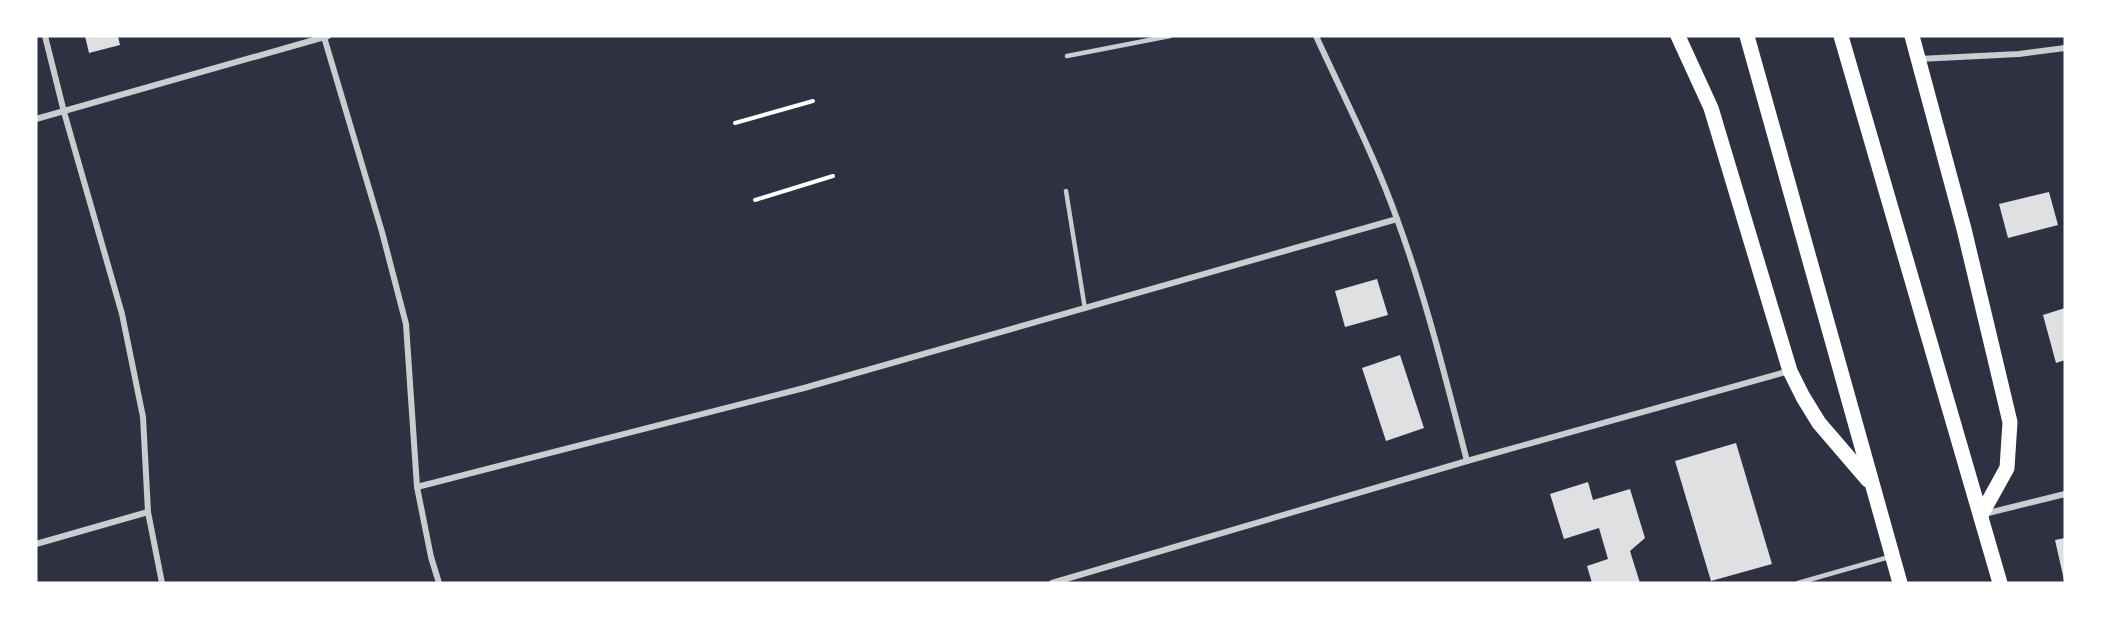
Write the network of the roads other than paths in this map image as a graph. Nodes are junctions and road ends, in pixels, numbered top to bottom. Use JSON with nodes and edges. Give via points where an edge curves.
{"nodes":[{"id":1,"x":45,"y":36,"type":"edge"},
{"id":2,"x":1170,"y":36,"type":"edge"},
{"id":3,"x":1316,"y":36,"type":"edge"},
{"id":4,"x":1678,"y":36,"type":"edge"},
{"id":5,"x":1748,"y":36,"type":"edge"},
{"id":6,"x":1841,"y":36,"type":"edge"},
{"id":7,"x":1912,"y":36,"type":"edge"},
{"id":8,"x":326,"y":37,"type":"edge"},
{"id":9,"x":2065,"y":48,"type":"edge"},
{"id":10,"x":1067,"y":56,"type":"dead end"},
{"id":11,"x":1917,"y":59,"type":"junction"},
{"id":12,"x":64,"y":112,"type":"junction"},
{"id":13,"x":36,"y":119,"type":"edge"},
{"id":14,"x":1066,"y":190,"type":"dead end"},
{"id":15,"x":1398,"y":219,"type":"junction"},
{"id":16,"x":1085,"y":309,"type":"junction"},
{"id":17,"x":1790,"y":371,"type":"junction"},
{"id":18,"x":1467,"y":460,"type":"junction"},
{"id":19,"x":1871,"y":484,"type":"junction"},
{"id":20,"x":417,"y":486,"type":"junction"},
{"id":21,"x":2065,"y":494,"type":"edge"},
{"id":22,"x":148,"y":512,"type":"junction"},
{"id":23,"x":1980,"y":515,"type":"junction"},
{"id":24,"x":36,"y":544,"type":"edge"},
{"id":25,"x":1892,"y":556,"type":"junction"},
{"id":26,"x":162,"y":583,"type":"edge"},
{"id":27,"x":439,"y":583,"type":"edge"},
{"id":28,"x":1052,"y":583,"type":"edge"},
{"id":29,"x":1798,"y":583,"type":"edge"},
{"id":30,"x":1900,"y":583,"type":"edge"},
{"id":31,"x":2000,"y":583,"type":"edge"}],
"edges":[{"from":1,"to":12,"type":"street"},
{"from":2,"to":10,"type":"lane"},
{"from":3,"to":15,"type":"street"},
{"from":4,"to":17,"type":"main road","via":[[1711,108]]},
{"from":5,"to":19,"type":"main road"},
{"from":6,"to":23,"type":"main road"},
{"from":7,"to":11,"type":"main road"},
{"from":8,"to":12,"type":"street"},
{"from":8,"to":20,"type":"street","via":[[406,324]]},
{"from":9,"to":11,"type":"street"},
{"from":11,"to":23,"type":"main road","via":[[1964,229],[2010,422],[2007,468]]},
{"from":12,"to":13,"type":"street"},
{"from":12,"to":22,"type":"street","via":[[122,314],[142,417]]},
{"from":14,"to":16,"type":"lane"},
{"from":15,"to":16,"type":"street"},
{"from":15,"to":18,"type":"street"},
{"from":16,"to":20,"type":"street","via":[[804,388]]},
{"from":17,"to":18,"type":"street"},
{"from":17,"to":19,"type":"main road","via":[[1819,423]]},
{"from":18,"to":28,"type":"street"},
{"from":19,"to":25,"type":"main road"},
{"from":20,"to":27,"type":"street"},
{"from":21,"to":23,"type":"street"},
{"from":22,"to":24,"type":"street"},
{"from":22,"to":26,"type":"street"},
{"from":23,"to":31,"type":"main road"},
{"from":25,"to":29,"type":"lane"},
{"from":25,"to":30,"type":"main road"}]}
